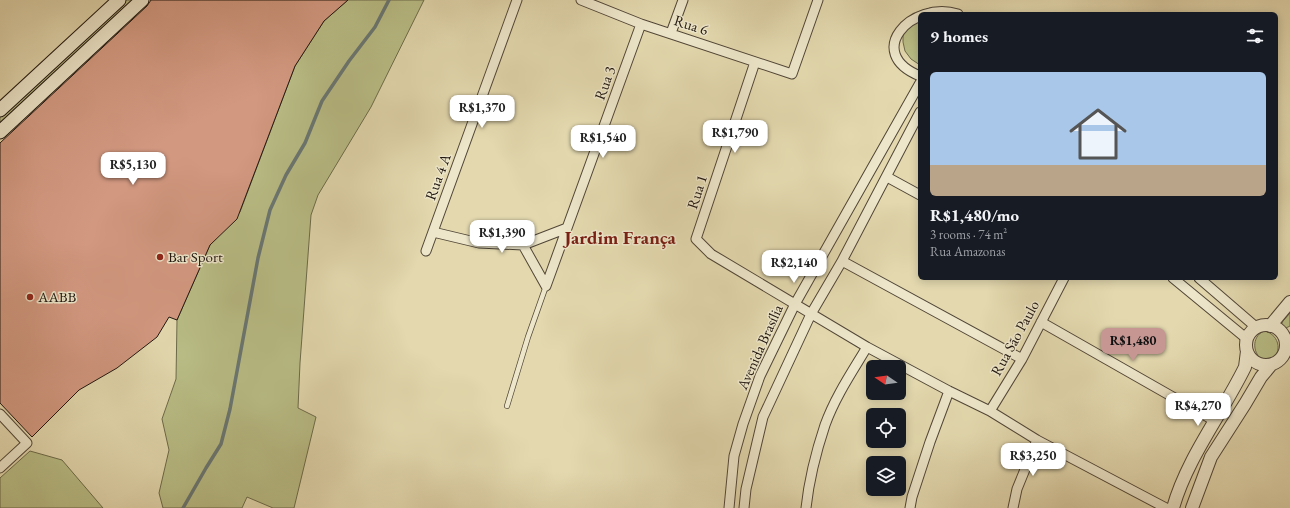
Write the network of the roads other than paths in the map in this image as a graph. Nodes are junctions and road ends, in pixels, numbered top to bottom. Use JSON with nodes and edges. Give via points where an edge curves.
{"nodes":[{"id":1,"x":118,"y":0,"type":"edge"},
{"id":2,"x":142,"y":0,"type":"edge"},
{"id":3,"x":517,"y":0,"type":"edge"},
{"id":4,"x":581,"y":0,"type":"edge"},
{"id":5,"x":683,"y":0,"type":"edge"},
{"id":6,"x":818,"y":0,"type":"edge"},
{"id":7,"x":934,"y":3,"type":"dead end"},
{"id":8,"x":956,"y":12,"type":"edge"},
{"id":9,"x":903,"y":16,"type":"dead end"},
{"id":10,"x":641,"y":24,"type":"junction"},
{"id":11,"x":671,"y":33,"type":"junction"},
{"id":12,"x":755,"y":62,"type":"junction"},
{"id":13,"x":918,"y":75,"type":"edge"},
{"id":14,"x":918,"y":87,"type":"edge"},
{"id":15,"x":0,"y":110,"type":"edge"},
{"id":16,"x":918,"y":116,"type":"edge"},
{"id":17,"x":0,"y":132,"type":"edge"},
{"id":18,"x":887,"y":177,"type":"junction"},
{"id":19,"x":918,"y":194,"type":"edge"},
{"id":20,"x":567,"y":228,"type":"junction"},
{"id":21,"x":433,"y":232,"type":"junction"},
{"id":22,"x":523,"y":245,"type":"junction"},
{"id":23,"x":426,"y":251,"type":"dead end"},
{"id":24,"x":842,"y":261,"type":"junction"},
{"id":25,"x":1063,"y":280,"type":"edge"},
{"id":26,"x":1175,"y":280,"type":"edge"},
{"id":27,"x":1201,"y":280,"type":"edge"},
{"id":28,"x":546,"y":286,"type":"junction"},
{"id":29,"x":1290,"y":302,"type":"edge"},
{"id":30,"x":795,"y":304,"type":"junction"},
{"id":31,"x":811,"y":314,"type":"junction"},
{"id":32,"x":1041,"y":322,"type":"junction"},
{"id":33,"x":1270,"y":326,"type":"junction"},
{"id":34,"x":1257,"y":328,"type":"junction"},
{"id":35,"x":1288,"y":342,"type":"edge"},
{"id":36,"x":1247,"y":345,"type":"junction"},
{"id":37,"x":867,"y":347,"type":"junction"},
{"id":38,"x":1022,"y":359,"type":"junction"},
{"id":39,"x":1271,"y":365,"type":"junction"},
{"id":40,"x":948,"y":391,"type":"junction"},
{"id":41,"x":507,"y":406,"type":"dead end"},
{"id":42,"x":990,"y":411,"type":"junction"},
{"id":43,"x":0,"y":414,"type":"edge"},
{"id":44,"x":1215,"y":421,"type":"junction"},
{"id":45,"x":1037,"y":440,"type":"junction"},
{"id":46,"x":0,"y":468,"type":"edge"},
{"id":47,"x":729,"y":508,"type":"edge"},
{"id":48,"x":744,"y":508,"type":"edge"},
{"id":49,"x":806,"y":508,"type":"edge"},
{"id":50,"x":910,"y":508,"type":"edge"},
{"id":51,"x":1013,"y":508,"type":"edge"},
{"id":52,"x":1166,"y":508,"type":"edge"},
{"id":53,"x":1173,"y":508,"type":"edge"},
{"id":54,"x":1192,"y":508,"type":"edge"}],
"edges":[{"from":1,"to":15,"type":"main road"},
{"from":2,"to":17,"type":"main road"},
{"from":3,"to":21,"type":"street","name":"Rua 4 A"},
{"from":4,"to":10,"type":"street","name":"Rua 6"},
{"from":5,"to":11,"type":"street"},
{"from":6,"to":12,"type":"street","name":"Rua 6","via":[[792,74]]},
{"from":7,"to":8,"type":"street","via":[[940,3]]},
{"from":9,"to":13,"type":"street","via":[[895,31],[897,55],[903,65]]},
{"from":10,"to":11,"type":"street","name":"Rua 6"},
{"from":10,"to":20,"type":"street","name":"Rua 3"},
{"from":11,"to":12,"type":"street","name":"Rua 6"},
{"from":12,"to":30,"type":"street","name":"Rua 1","via":[[696,239],[711,254]]},
{"from":14,"to":30,"type":"street","name":"Avenida Brasília"},
{"from":16,"to":18,"type":"street","name":"Avenida Brasília"},
{"from":18,"to":19,"type":"street"},
{"from":18,"to":24,"type":"street","name":"Avenida Brasília"},
{"from":20,"to":22,"type":"street"},
{"from":20,"to":28,"type":"street","name":"Rua 3"},
{"from":21,"to":22,"type":"street","via":[[479,243]]},
{"from":21,"to":23,"type":"street","name":"Rua 4 A"},
{"from":22,"to":28,"type":"street"},
{"from":24,"to":31,"type":"street","name":"Avenida Brasília"},
{"from":24,"to":38,"type":"street"},
{"from":25,"to":32,"type":"street","name":"Rua São Paulo"},
{"from":26,"to":36,"type":"street"},
{"from":27,"to":34,"type":"street"},
{"from":28,"to":41,"type":"lane"},
{"from":29,"to":33,"type":"street"},
{"from":30,"to":31,"type":"street"},
{"from":30,"to":47,"type":"street","name":"Avenida Brasília","via":[[760,376],[743,424],[734,456]]},
{"from":31,"to":37,"type":"street"},
{"from":31,"to":48,"type":"street","name":"Avenida Brasília","via":[[763,417]]},
{"from":32,"to":38,"type":"street","name":"Rua São Paulo"},
{"from":32,"to":44,"type":"street"},
{"from":33,"to":34,"type":"street"},
{"from":33,"to":35,"type":"street","via":[[1281,332]]},
{"from":34,"to":36,"type":"street","via":[[1249,335]]},
{"from":35,"to":39,"type":"street","via":[[1282,358]]},
{"from":36,"to":39,"type":"street","via":[[1250,357],[1259,364]]},
{"from":36,"to":44,"type":"street","via":[[1245,367]]},
{"from":37,"to":40,"type":"street"},
{"from":37,"to":49,"type":"street","via":[[842,388],[826,424],[809,482]]},
{"from":38,"to":42,"type":"street","name":"Rua São Paulo"},
{"from":39,"to":54,"type":"street","via":[[1261,376],[1211,457]]},
{"from":40,"to":42,"type":"street"},
{"from":40,"to":50,"type":"street"},
{"from":42,"to":45,"type":"street"},
{"from":43,"to":46,"type":"street","via":[[27,443]]},
{"from":44,"to":53,"type":"street","via":[[1187,472]]},
{"from":45,"to":51,"type":"street","via":[[1017,489]]},
{"from":45,"to":52,"type":"street"}]}
